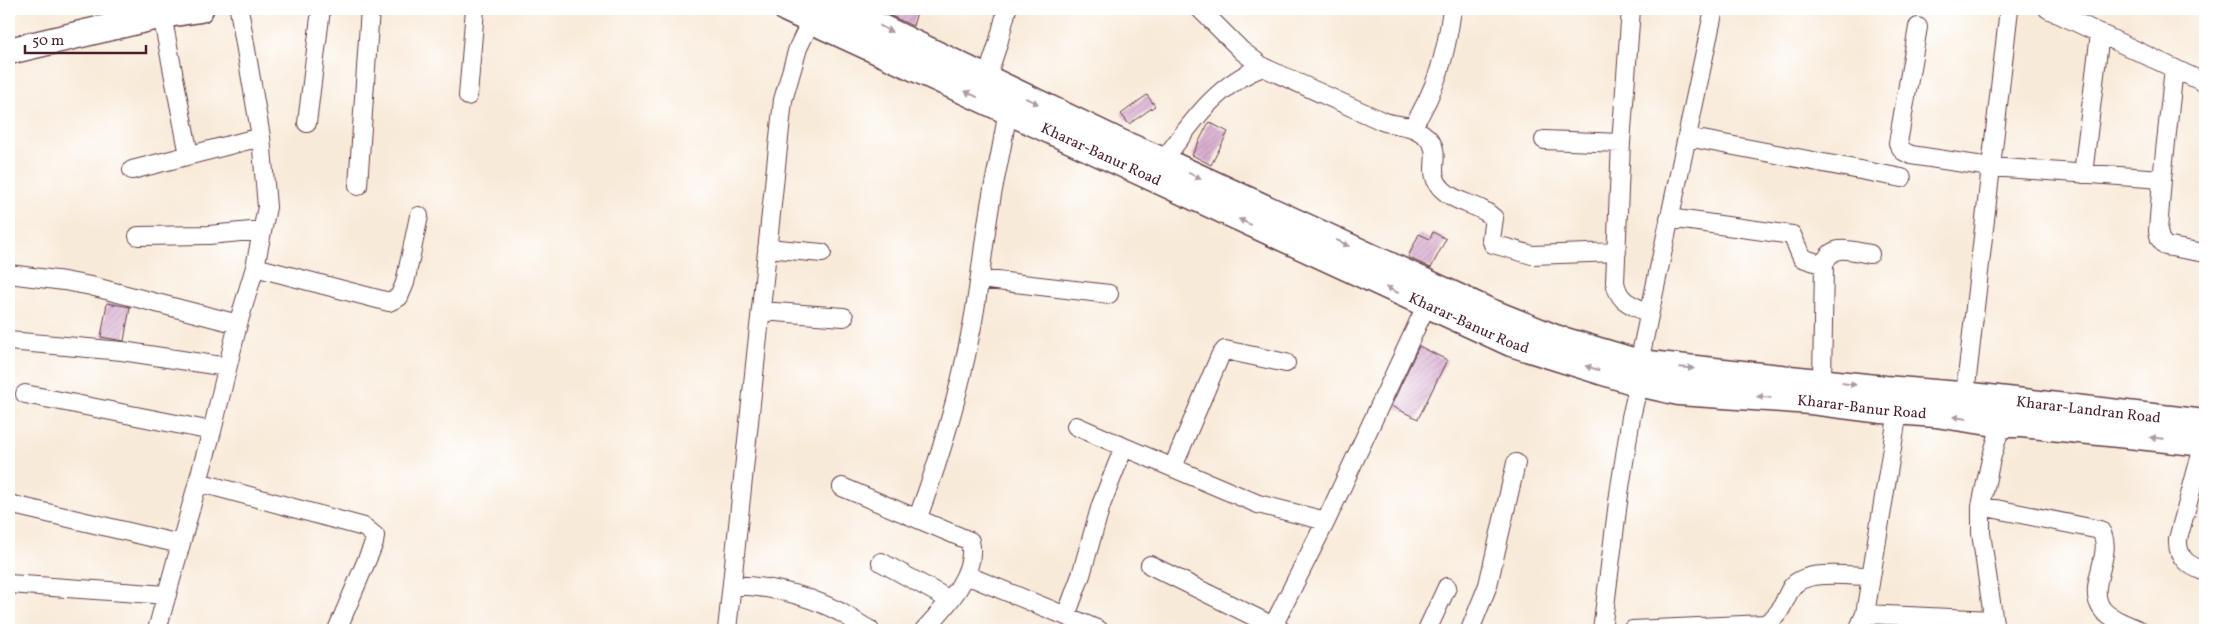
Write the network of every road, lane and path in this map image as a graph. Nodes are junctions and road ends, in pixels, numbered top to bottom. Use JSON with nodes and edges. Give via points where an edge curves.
{"nodes":[{"id":1,"x":117,"y":9,"type":"edge"},
{"id":2,"x":200,"y":9,"type":"edge"},
{"id":3,"x":239,"y":9,"type":"edge"},
{"id":4,"x":321,"y":9,"type":"edge"},
{"id":5,"x":370,"y":9,"type":"edge"},
{"id":6,"x":475,"y":9,"type":"edge"},
{"id":7,"x":787,"y":9,"type":"edge"},
{"id":8,"x":842,"y":9,"type":"edge"},
{"id":9,"x":1007,"y":9,"type":"edge"},
{"id":10,"x":1200,"y":9,"type":"edge"},
{"id":11,"x":1452,"y":9,"type":"edge"},
{"id":12,"x":1631,"y":9,"type":"edge"},
{"id":13,"x":1714,"y":9,"type":"edge"},
{"id":14,"x":2009,"y":9,"type":"edge"},
{"id":15,"x":2048,"y":9,"type":"edge"},
{"id":16,"x":814,"y":14,"type":"edge"},
{"id":17,"x":162,"y":15,"type":"junction"},
{"id":18,"x":1918,"y":27,"type":"dead end"},
{"id":19,"x":2100,"y":33,"type":"junction"},
{"id":20,"x":9,"y":34,"type":"edge"},
{"id":21,"x":9,"y":51,"type":"edge"},
{"id":22,"x":1263,"y":67,"type":"junction"},
{"id":23,"x":2174,"y":68,"type":"junction"},
{"id":24,"x":986,"y":80,"type":"junction"},
{"id":25,"x":2205,"y":83,"type":"edge"},
{"id":26,"x":468,"y":96,"type":"dead end"},
{"id":27,"x":1007,"y":112,"type":"junction"},
{"id":28,"x":307,"y":123,"type":"dead end"},
{"id":29,"x":1412,"y":128,"type":"junction"},
{"id":30,"x":1686,"y":136,"type":"junction"},
{"id":31,"x":261,"y":137,"type":"junction"},
{"id":32,"x":1544,"y":140,"type":"dead end"},
{"id":33,"x":1621,"y":144,"type":"junction"},
{"id":34,"x":189,"y":155,"type":"junction"},
{"id":35,"x":1164,"y":161,"type":"junction"},
{"id":36,"x":1990,"y":168,"type":"junction"},
{"id":37,"x":132,"y":170,"type":"dead end"},
{"id":38,"x":2083,"y":174,"type":"junction"},
{"id":39,"x":1902,"y":178,"type":"dead end"},
{"id":40,"x":2162,"y":179,"type":"junction"},
{"id":41,"x":358,"y":186,"type":"dead end"},
{"id":42,"x":419,"y":216,"type":"dead end"},
{"id":43,"x":1669,"y":218,"type":"junction"},
{"id":44,"x":262,"y":230,"type":"junction"},
{"id":45,"x":138,"y":236,"type":"dead end"},
{"id":46,"x":767,"y":248,"type":"junction"},
{"id":47,"x":1617,"y":252,"type":"junction"},
{"id":48,"x":2205,"y":253,"type":"edge"},
{"id":49,"x":822,"y":254,"type":"dead end"},
{"id":50,"x":1870,"y":254,"type":"dead end"},
{"id":51,"x":1824,"y":265,"type":"junction"},
{"id":52,"x":255,"y":268,"type":"junction"},
{"id":53,"x":9,"y":274,"type":"edge"},
{"id":54,"x":980,"y":279,"type":"junction"},
{"id":55,"x":1109,"y":294,"type":"dead end"},
{"id":56,"x":1426,"y":306,"type":"junction"},
{"id":57,"x":760,"y":311,"type":"junction"},
{"id":58,"x":1648,"y":313,"type":"junction"},
{"id":59,"x":844,"y":317,"type":"dead end"},
{"id":60,"x":238,"y":324,"type":"junction"},
{"id":61,"x":9,"y":341,"type":"edge"},
{"id":62,"x":1286,"y":363,"type":"dead end"},
{"id":63,"x":227,"y":366,"type":"junction"},
{"id":64,"x":1639,"y":373,"type":"junction"},
{"id":65,"x":1822,"y":381,"type":"junction"},
{"id":66,"x":25,"y":394,"type":"dead end"},
{"id":67,"x":1968,"y":395,"type":"junction"},
{"id":68,"x":1898,"y":411,"type":"junction"},
{"id":69,"x":2004,"y":412,"type":"junction"},
{"id":70,"x":1076,"y":426,"type":"dead end"},
{"id":71,"x":212,"y":431,"type":"junction"},
{"id":72,"x":2205,"y":436,"type":"edge"},
{"id":73,"x":1124,"y":447,"type":"junction"},
{"id":74,"x":1516,"y":463,"type":"dead end"},
{"id":75,"x":1173,"y":466,"type":"junction"},
{"id":76,"x":198,"y":482,"type":"junction"},
{"id":77,"x":842,"y":487,"type":"dead end"},
{"id":78,"x":9,"y":504,"type":"edge"},
{"id":79,"x":1981,"y":506,"type":"junction"},
{"id":80,"x":918,"y":518,"type":"junction"},
{"id":81,"x":1326,"y":521,"type":"junction"},
{"id":82,"x":180,"y":544,"type":"junction"},
{"id":83,"x":881,"y":562,"type":"dead end"},
{"id":84,"x":1150,"y":564,"type":"dead end"},
{"id":85,"x":2205,"y":572,"type":"edge"},
{"id":86,"x":966,"y":575,"type":"junction"},
{"id":87,"x":1870,"y":576,"type":"junction"},
{"id":88,"x":9,"y":584,"type":"edge"},
{"id":89,"x":732,"y":585,"type":"junction"},
{"id":90,"x":1447,"y":587,"type":"dead end"},
{"id":91,"x":167,"y":595,"type":"junction"},
{"id":92,"x":950,"y":600,"type":"junction"},
{"id":93,"x":1865,"y":614,"type":"junction"},
{"id":94,"x":1066,"y":616,"type":"junction"},
{"id":95,"x":1994,"y":625,"type":"edge"},
{"id":96,"x":860,"y":628,"type":"edge"},
{"id":97,"x":1275,"y":629,"type":"edge"},
{"id":98,"x":157,"y":630,"type":"edge"},
{"id":99,"x":337,"y":630,"type":"edge"},
{"id":100,"x":727,"y":630,"type":"edge"},
{"id":101,"x":924,"y":630,"type":"edge"},
{"id":102,"x":1099,"y":630,"type":"edge"},
{"id":103,"x":1427,"y":630,"type":"edge"},
{"id":104,"x":1470,"y":630,"type":"edge"},
{"id":105,"x":1602,"y":630,"type":"edge"},
{"id":106,"x":1632,"y":630,"type":"edge"},
{"id":107,"x":1858,"y":630,"type":"edge"},
{"id":108,"x":2139,"y":630,"type":"edge"}],
"edges":[{"from":1,"to":20,"type":"highway"},
{"from":2,"to":17,"type":"highway"},
{"from":3,"to":31,"type":"street"},
{"from":4,"to":28,"type":"street"},
{"from":5,"to":41,"type":"street"},
{"from":6,"to":26,"type":"street"},
{"from":7,"to":16,"type":"highway","name":"Kharar-Banur Road"},
{"from":8,"to":24,"type":"highway","one_way":true},
{"from":9,"to":24,"type":"street"},
{"from":10,"to":22,"type":"street"},
{"from":11,"to":29,"type":"street","via":[[1447,48],[1438,78]]},
{"from":12,"to":33,"type":"street"},
{"from":13,"to":30,"type":"street"},
{"from":14,"to":36,"type":"street"},
{"from":15,"to":19,"type":"street"},
{"from":27,"to":16,"type":"highway","name":"Kharar-Banur Road","one_way":true},
{"from":16,"to":46,"type":"street","via":[[798,48],[783,100]]},
{"from":17,"to":21,"type":"highway"},
{"from":17,"to":34,"type":"street"},
{"from":18,"to":36,"type":"street","via":[[1898,142],[1903,151],[1911,155]]},
{"from":19,"to":23,"type":"street"},
{"from":19,"to":38,"type":"street"},
{"from":22,"to":29,"type":"street","via":[[1382,121]]},
{"from":22,"to":35,"type":"street","via":[[1245,73],[1218,92]]},
{"from":23,"to":25,"type":"street"},
{"from":23,"to":40,"type":"street"},
{"from":24,"to":35,"type":"highway","one_way":true,"via":[[1120,144]]},
{"from":27,"to":54,"type":"street"},
{"from":56,"to":27,"type":"highway","name":"Kharar-Banur Road","one_way":true},
{"from":29,"to":47,"type":"street","via":[[1433,142],[1435,176],[1442,189],[1494,218],[1493,244],[1532,255]]},
{"from":30,"to":39,"type":"street"},
{"from":30,"to":43,"type":"street"},
{"from":31,"to":34,"type":"street"},
{"from":31,"to":44,"type":"street","via":[[267,207]]},
{"from":32,"to":33,"type":"street"},
{"from":33,"to":47,"type":"street"},
{"from":34,"to":37,"type":"street"},
{"from":35,"to":64,"type":"highway","one_way":true,"via":[[1488,311]]},
{"from":36,"to":38,"type":"street"},
{"from":36,"to":67,"type":"street"},
{"from":38,"to":40,"type":"street"},
{"from":40,"to":48,"type":"street","via":[[2160,239],[2165,246]]},
{"from":42,"to":52,"type":"street","via":[[405,283],[399,297],[389,302]]},
{"from":43,"to":51,"type":"street","via":[[1792,235],[1802,258]]},
{"from":43,"to":58,"type":"street"},
{"from":44,"to":45,"type":"street"},
{"from":44,"to":52,"type":"street"},
{"from":46,"to":49,"type":"street"},
{"from":46,"to":57,"type":"street"},
{"from":47,"to":58,"type":"street","via":[[1615,282],[1618,294]]},
{"from":50,"to":51,"type":"street","via":[[1833,251]]},
{"from":51,"to":65,"type":"street"},
{"from":52,"to":60,"type":"street"},
{"from":53,"to":60,"type":"street","via":[[91,286]]},
{"from":54,"to":55,"type":"street"},
{"from":54,"to":80,"type":"street","via":[[952,416]]},
{"from":64,"to":56,"type":"highway","name":"Kharar-Banur Road","one_way":true,"via":[[1511,343]]},
{"from":56,"to":81,"type":"street"},
{"from":57,"to":59,"type":"street"},
{"from":57,"to":89,"type":"street"},
{"from":58,"to":64,"type":"street"},
{"from":60,"to":63,"type":"street"},
{"from":61,"to":63,"type":"street","via":[[122,351]]},
{"from":62,"to":75,"type":"street","via":[[1225,350]]},
{"from":63,"to":71,"type":"street"},
{"from":64,"to":65,"type":"highway","name":"Kharar-Landran Road","one_way":true},
{"from":68,"to":64,"type":"highway","name":"Kharar-Banur Road","one_way":true,"via":[[1679,392]]},
{"from":64,"to":105,"type":"street","via":[[1619,494]]},
{"from":65,"to":67,"type":"highway","name":"Kharar-Landran Road","one_way":true},
{"from":66,"to":71,"type":"street"},
{"from":67,"to":69,"type":"highway","name":"Kharar-Landran Road"},
{"from":69,"to":68,"type":"highway","name":"Kharar-Banur Road","one_way":true,"via":[[1936,414]]},
{"from":68,"to":87,"type":"street"},
{"from":69,"to":72,"type":"highway","name":"Kharar-Landran Road"},
{"from":69,"to":79,"type":"street"},
{"from":70,"to":73,"type":"street"},
{"from":71,"to":76,"type":"street"},
{"from":72,"to":85,"type":"street","via":[[2178,539],[2181,559]]},
{"from":73,"to":75,"type":"street"},
{"from":73,"to":94,"type":"street","via":[[1101,505]]},
{"from":74,"to":104,"type":"street","via":[[1488,585]]},
{"from":75,"to":81,"type":"street","via":[[1258,504]]},
{"from":76,"to":82,"type":"street"},
{"from":76,"to":99,"type":"street","via":[[364,527],[375,536]]},
{"from":77,"to":80,"type":"street"},
{"from":78,"to":82,"type":"street"},
{"from":79,"to":95,"type":"street","via":[[1981,533]]},
{"from":79,"to":108,"type":"street","via":[[2100,530],[2105,545],[2097,593],[2099,603],[2103,611]]},
{"from":80,"to":86,"type":"street","via":[[970,541],[972,548]]},
{"from":81,"to":97,"type":"street"},
{"from":82,"to":91,"type":"street"},
{"from":83,"to":92,"type":"street"},
{"from":84,"to":97,"type":"street"},
{"from":86,"to":92,"type":"street"},
{"from":86,"to":94,"type":"street"},
{"from":87,"to":93,"type":"street"},
{"from":87,"to":106,"type":"street","via":[[1808,575],[1798,579],[1776,618],[1765,624]]},
{"from":88,"to":91,"type":"street"},
{"from":89,"to":96,"type":"street","via":[[789,592],[840,612]]},
{"from":89,"to":100,"type":"street"},
{"from":90,"to":103,"type":"street"},
{"from":91,"to":98,"type":"street"},
{"from":92,"to":101,"type":"street"},
{"from":93,"to":95,"type":"street"},
{"from":93,"to":107,"type":"street"},
{"from":94,"to":102,"type":"street"}]}
